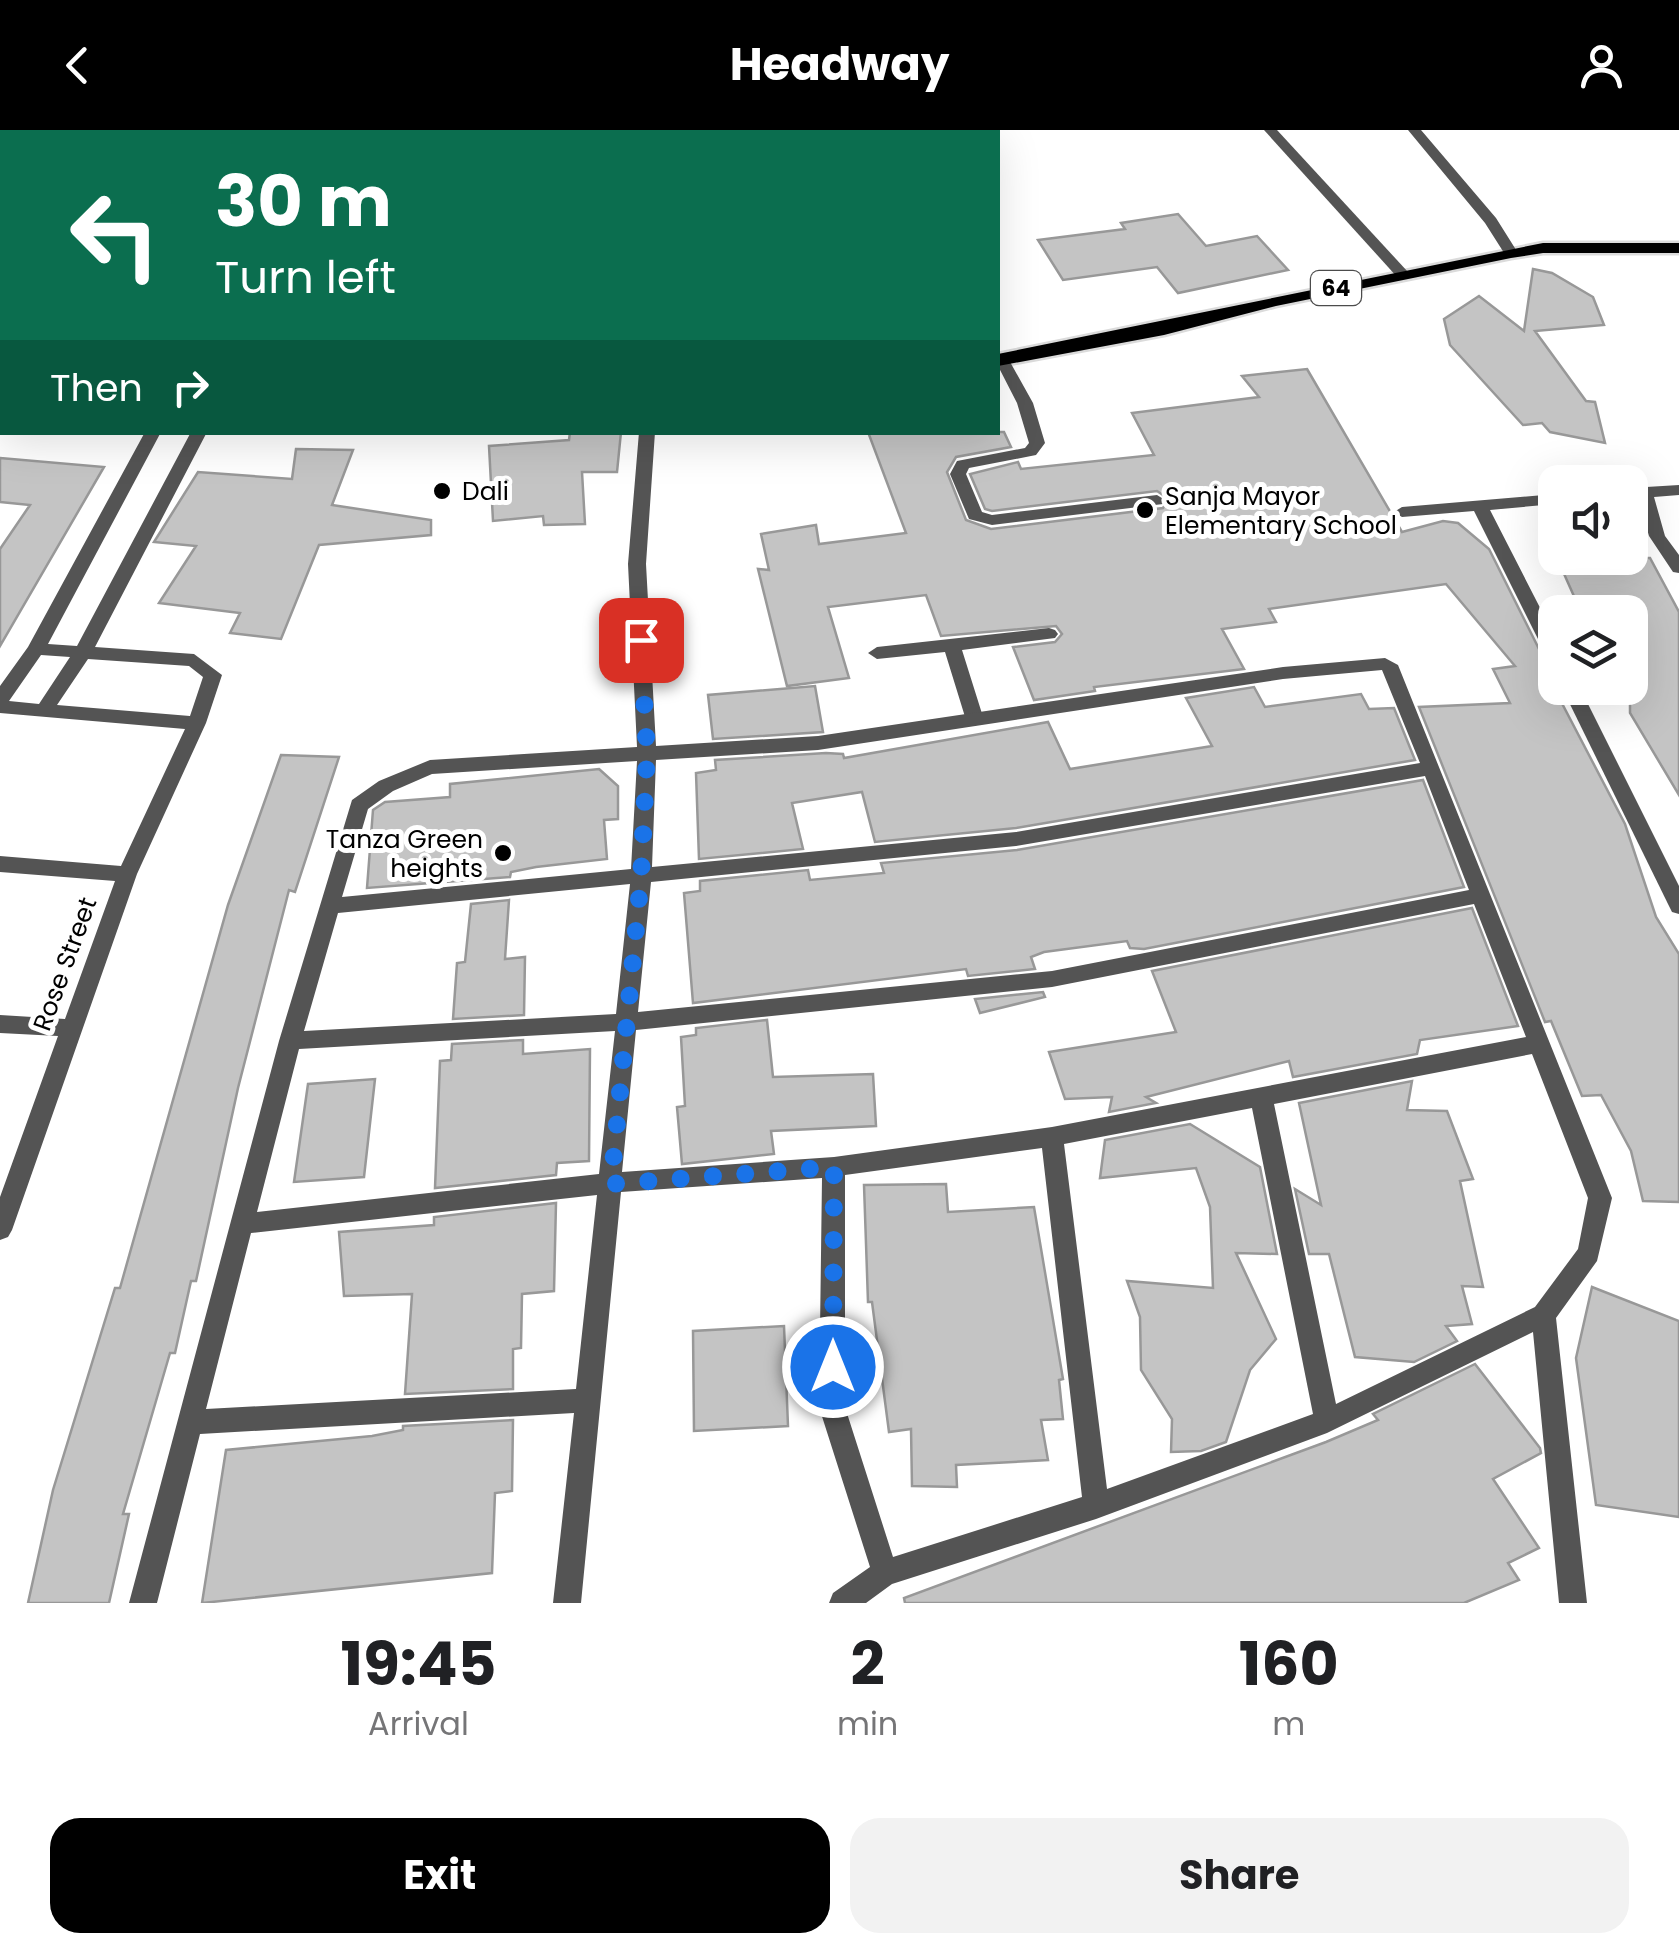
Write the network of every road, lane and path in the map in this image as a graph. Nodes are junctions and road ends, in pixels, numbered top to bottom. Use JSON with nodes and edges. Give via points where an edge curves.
{"nodes":[{"id":1,"x":1270,"y":130,"type":"edge"},
{"id":2,"x":1414,"y":130,"type":"edge"},
{"id":3,"x":1679,"y":248,"type":"edge"},
{"id":4,"x":1512,"y":253,"type":"junction"},
{"id":5,"x":1403,"y":275,"type":"junction"},
{"id":6,"x":1000,"y":360,"type":"edge"},
{"id":7,"x":151,"y":435,"type":"edge"},
{"id":8,"x":196,"y":435,"type":"edge"},
{"id":9,"x":648,"y":435,"type":"edge"},
{"id":10,"x":1679,"y":490,"type":"edge"},
{"id":11,"x":1648,"y":492,"type":"edge"},
{"id":12,"x":1157,"y":500,"type":"dead end"},
{"id":13,"x":1538,"y":500,"type":"edge"},
{"id":14,"x":1479,"y":505,"type":"junction"},
{"id":15,"x":1402,"y":512,"type":"dead end"},
{"id":16,"x":1648,"y":515,"type":"edge"},
{"id":17,"x":1679,"y":568,"type":"edge"},
{"id":18,"x":1538,"y":621,"type":"edge"},
{"id":19,"x":1049,"y":634,"type":"dead end"},
{"id":20,"x":952,"y":646,"type":"junction"},
{"id":21,"x":36,"y":649,"type":"junction"},
{"id":22,"x":83,"y":652,"type":"junction"},
{"id":23,"x":877,"y":653,"type":"dead end"},
{"id":24,"x":0,"y":703,"type":"edge"},
{"id":25,"x":1579,"y":705,"type":"edge"},
{"id":26,"x":43,"y":712,"type":"junction"},
{"id":27,"x":975,"y":720,"type":"junction"},
{"id":28,"x":197,"y":724,"type":"junction"},
{"id":29,"x":647,"y":754,"type":"junction"},
{"id":30,"x":1432,"y":768,"type":"junction"},
{"id":31,"x":0,"y":864,"type":"edge"},
{"id":32,"x":127,"y":874,"type":"junction"},
{"id":33,"x":641,"y":878,"type":"junction"},
{"id":34,"x":1478,"y":896,"type":"junction"},
{"id":35,"x":330,"y":906,"type":"junction"},
{"id":36,"x":1679,"y":906,"type":"edge"},
{"id":37,"x":626,"y":1022,"type":"junction"},
{"id":38,"x":0,"y":1024,"type":"edge"},
{"id":39,"x":70,"y":1028,"type":"junction"},
{"id":40,"x":290,"y":1041,"type":"junction"},
{"id":41,"x":1537,"y":1044,"type":"junction"},
{"id":42,"x":1261,"y":1097,"type":"junction"},
{"id":43,"x":1052,"y":1136,"type":"junction"},
{"id":44,"x":834,"y":1167,"type":"junction"},
{"id":45,"x":611,"y":1184,"type":"junction"},
{"id":46,"x":6,"y":1196,"type":"edge"},
{"id":47,"x":242,"y":1224,"type":"junction"},
{"id":48,"x":0,"y":1230,"type":"edge"},
{"id":49,"x":1544,"y":1315,"type":"junction"},
{"id":50,"x":588,"y":1400,"type":"junction"},
{"id":51,"x":1327,"y":1420,"type":"junction"},
{"id":52,"x":193,"y":1422,"type":"junction"},
{"id":53,"x":1096,"y":1506,"type":"junction"},
{"id":54,"x":885,"y":1573,"type":"junction"},
{"id":55,"x":1570,"y":1602,"type":"edge"},
{"id":56,"x":142,"y":1603,"type":"edge"},
{"id":57,"x":568,"y":1603,"type":"edge"},
{"id":58,"x":843,"y":1603,"type":"edge"}],
"edges":[{"from":1,"to":5,"type":"street"},
{"from":2,"to":4,"type":"street"},
{"from":3,"to":4,"type":"main road","number":"64"},
{"from":4,"to":5,"type":"main road","number":"64"},
{"from":5,"to":6,"type":"main road","number":"64"},
{"from":6,"to":12,"type":"street","via":[[1037,443],[1030,452],[964,464],[958,474],[975,515],[992,520]]},
{"from":7,"to":21,"type":"street"},
{"from":8,"to":22,"type":"street"},
{"from":9,"to":29,"type":"street","via":[[637,564]]},
{"from":10,"to":11,"type":"street"},
{"from":13,"to":14,"type":"street"},
{"from":14,"to":15,"type":"street"},
{"from":14,"to":18,"type":"street"},
{"from":16,"to":17,"type":"street"},
{"from":19,"to":20,"type":"street"},
{"from":20,"to":23,"type":"street"},
{"from":20,"to":27,"type":"street"},
{"from":21,"to":22,"type":"street"},
{"from":21,"to":24,"type":"street"},
{"from":22,"to":26,"type":"street"},
{"from":22,"to":28,"type":"street","name":"Rose Street","via":[[194,660],[213,675]]},
{"from":24,"to":26,"type":"street"},
{"from":25,"to":36,"type":"street"},
{"from":26,"to":28,"type":"street"},
{"from":27,"to":29,"type":"street","via":[[818,743]]},
{"from":27,"to":30,"type":"street","via":[[1282,673],[1386,664]]},
{"from":28,"to":32,"type":"street","name":"Rose Street"},
{"from":29,"to":33,"type":"street"},
{"from":29,"to":35,"type":"street","via":[[430,767],[386,786],[360,806]]},
{"from":30,"to":33,"type":"street","via":[[1016,838]]},
{"from":30,"to":34,"type":"street"},
{"from":31,"to":32,"type":"street"},
{"from":32,"to":39,"type":"street","name":"Rose Street"},
{"from":33,"to":35,"type":"street"},
{"from":33,"to":37,"type":"street"},
{"from":34,"to":37,"type":"street","via":[[1052,979]]},
{"from":34,"to":41,"type":"street"},
{"from":35,"to":40,"type":"street"},
{"from":37,"to":40,"type":"street"},
{"from":37,"to":45,"type":"street"},
{"from":38,"to":39,"type":"street"},
{"from":39,"to":46,"type":"street","name":"Rose Street"},
{"from":40,"to":47,"type":"street"},
{"from":41,"to":42,"type":"street"},
{"from":41,"to":49,"type":"street","via":[[1600,1198],[1590,1253]]},
{"from":42,"to":43,"type":"street"},
{"from":42,"to":51,"type":"street"},
{"from":43,"to":44,"type":"street"},
{"from":43,"to":53,"type":"street"},
{"from":44,"to":45,"type":"street"},
{"from":44,"to":54,"type":"street","via":[[832,1407]]},
{"from":45,"to":47,"type":"street"},
{"from":45,"to":50,"type":"street"},
{"from":46,"to":48,"type":"street","name":"Rose Street"},
{"from":47,"to":52,"type":"street"},
{"from":49,"to":51,"type":"street"},
{"from":49,"to":55,"type":"street"},
{"from":50,"to":52,"type":"street"},
{"from":50,"to":57,"type":"street"},
{"from":51,"to":53,"type":"street"},
{"from":52,"to":56,"type":"street"},
{"from":53,"to":54,"type":"street"},
{"from":54,"to":58,"type":"street"}]}
